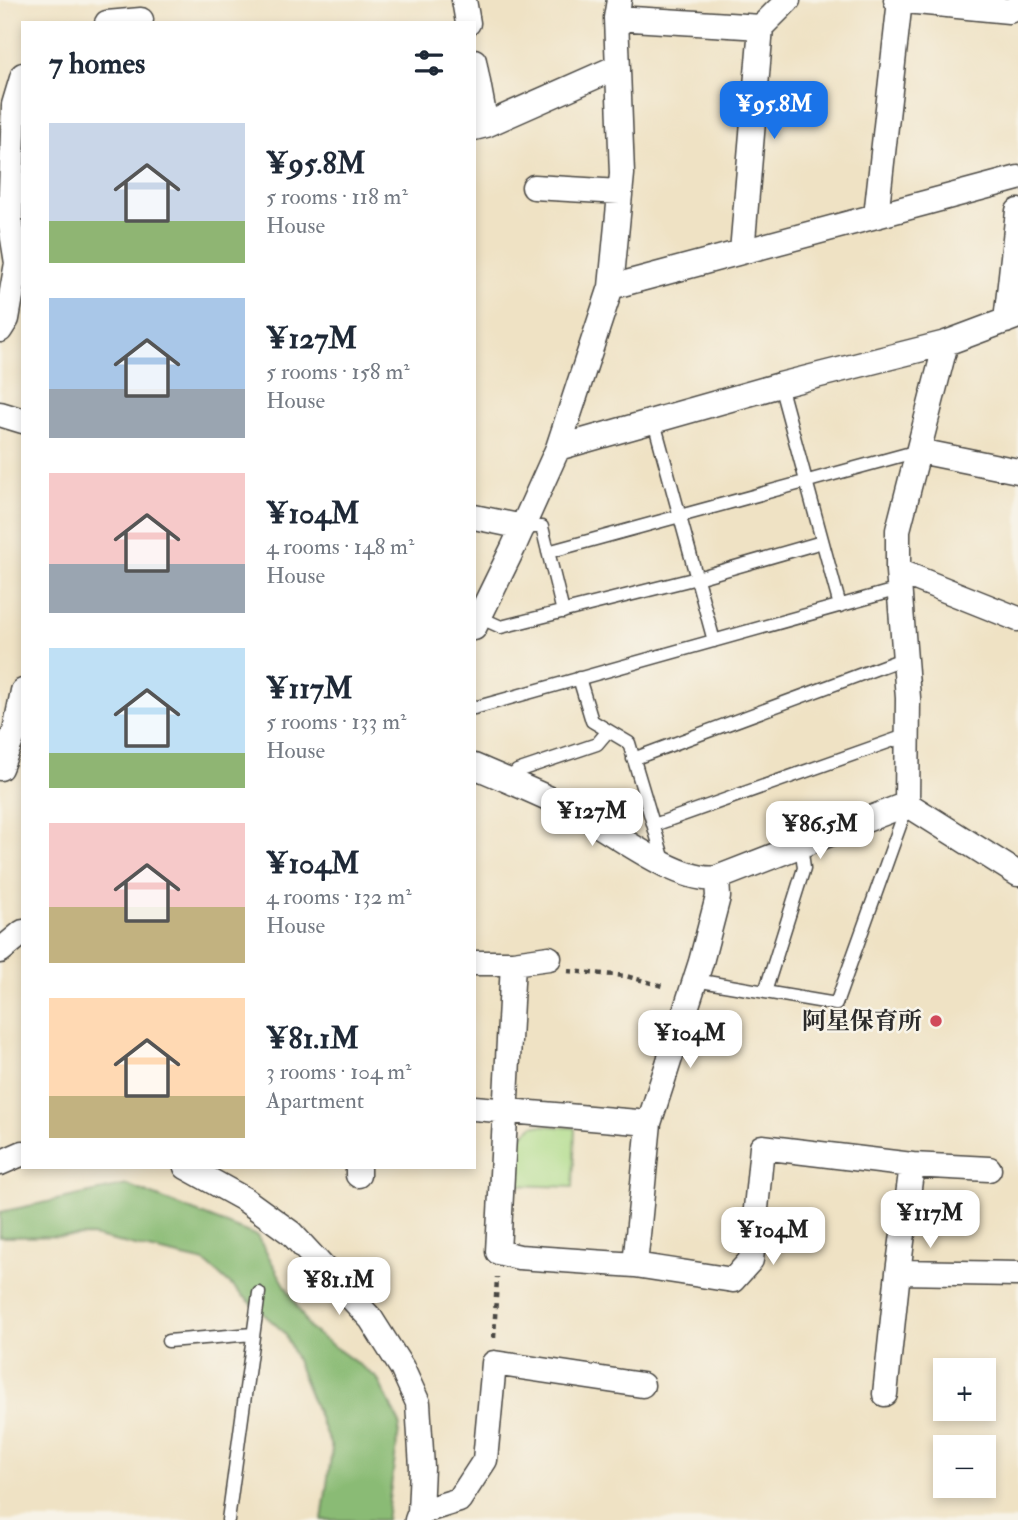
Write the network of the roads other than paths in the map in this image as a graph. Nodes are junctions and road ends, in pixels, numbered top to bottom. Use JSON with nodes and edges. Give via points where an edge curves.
{"nodes":[{"id":1,"x":464,"y":0,"type":"edge"},
{"id":2,"x":788,"y":0,"type":"edge"},
{"id":3,"x":898,"y":0,"type":"edge"},
{"id":4,"x":1018,"y":7,"type":"edge"},
{"id":5,"x":618,"y":9,"type":"edge"},
{"id":6,"x":141,"y":14,"type":"edge"},
{"id":7,"x":115,"y":21,"type":"edge"},
{"id":8,"x":468,"y":21,"type":"edge"},
{"id":9,"x":761,"y":27,"type":"junction"},
{"id":10,"x":617,"y":67,"type":"junction"},
{"id":11,"x":21,"y":82,"type":"edge"},
{"id":12,"x":476,"y":83,"type":"edge"},
{"id":13,"x":480,"y":127,"type":"edge"},
{"id":14,"x":1018,"y":177,"type":"edge"},
{"id":15,"x":534,"y":187,"type":"dead end"},
{"id":16,"x":620,"y":192,"type":"junction"},
{"id":17,"x":1018,"y":211,"type":"edge"},
{"id":18,"x":876,"y":216,"type":"junction"},
{"id":19,"x":742,"y":252,"type":"junction"},
{"id":20,"x":611,"y":287,"type":"junction"},
{"id":21,"x":1012,"y":319,"type":"edge"},
{"id":22,"x":0,"y":330,"type":"edge"},
{"id":23,"x":946,"y":343,"type":"junction"},
{"id":24,"x":780,"y":385,"type":"junction"},
{"id":25,"x":0,"y":414,"type":"edge"},
{"id":26,"x":21,"y":420,"type":"edge"},
{"id":27,"x":654,"y":422,"type":"junction"},
{"id":28,"x":558,"y":448,"type":"junction"},
{"id":29,"x":919,"y":451,"type":"junction"},
{"id":30,"x":1018,"y":471,"type":"edge"},
{"id":31,"x":806,"y":481,"type":"junction"},
{"id":32,"x":680,"y":515,"type":"junction"},
{"id":33,"x":476,"y":517,"type":"edge"},
{"id":34,"x":523,"y":527,"type":"junction"},
{"id":35,"x":822,"y":542,"type":"junction"},
{"id":36,"x":548,"y":552,"type":"junction"},
{"id":37,"x":697,"y":578,"type":"junction"},
{"id":38,"x":899,"y":580,"type":"junction"},
{"id":39,"x":840,"y":606,"type":"junction"},
{"id":40,"x":563,"y":612,"type":"junction"},
{"id":41,"x":1018,"y":620,"type":"edge"},
{"id":42,"x":477,"y":622,"type":"edge"},
{"id":43,"x":714,"y":641,"type":"junction"},
{"id":44,"x":905,"y":658,"type":"junction"},
{"id":45,"x":579,"y":678,"type":"junction"},
{"id":46,"x":21,"y":701,"type":"edge"},
{"id":47,"x":476,"y":707,"type":"edge"},
{"id":48,"x":608,"y":731,"type":"junction"},
{"id":49,"x":908,"y":735,"type":"junction"},
{"id":50,"x":633,"y":759,"type":"junction"},
{"id":51,"x":476,"y":767,"type":"edge"},
{"id":52,"x":0,"y":768,"type":"edge"},
{"id":53,"x":508,"y":780,"type":"junction"},
{"id":54,"x":907,"y":804,"type":"junction"},
{"id":55,"x":654,"y":825,"type":"junction"},
{"id":56,"x":802,"y":844,"type":"junction"},
{"id":57,"x":666,"y":865,"type":"junction"},
{"id":58,"x":1018,"y":874,"type":"edge"},
{"id":59,"x":716,"y":878,"type":"junction"},
{"id":60,"x":21,"y":934,"type":"edge"},
{"id":61,"x":0,"y":951,"type":"edge"},
{"id":62,"x":513,"y":962,"type":"junction"},
{"id":63,"x":476,"y":963,"type":"edge"},
{"id":64,"x":558,"y":965,"type":"road end"},
{"id":65,"x":693,"y":987,"type":"junction"},
{"id":66,"x":765,"y":992,"type":"junction"},
{"id":67,"x":476,"y":1108,"type":"edge"},
{"id":68,"x":505,"y":1110,"type":"junction"},
{"id":69,"x":649,"y":1123,"type":"junction"},
{"id":70,"x":21,"y":1154,"type":"edge"},
{"id":71,"x":0,"y":1163,"type":"edge"},
{"id":72,"x":912,"y":1165,"type":"junction"},
{"id":73,"x":190,"y":1169,"type":"edge"},
{"id":74,"x":989,"y":1169,"type":"dead end"},
{"id":75,"x":635,"y":1265,"type":"junction"},
{"id":76,"x":898,"y":1272,"type":"junction"},
{"id":77,"x":1018,"y":1274,"type":"edge"},
{"id":78,"x":259,"y":1293,"type":"dead end"},
{"id":79,"x":253,"y":1334,"type":"junction"},
{"id":80,"x":168,"y":1340,"type":"dead end"},
{"id":81,"x":642,"y":1385,"type":"dead end"},
{"id":82,"x":885,"y":1394,"type":"dead end"},
{"id":83,"x":419,"y":1516,"type":"edge"},
{"id":84,"x":228,"y":1520,"type":"edge"}],
"edges":[{"from":1,"to":8,"type":"street"},
{"from":2,"to":9,"type":"street"},
{"from":3,"to":4,"type":"street","via":[[1009,11]]},
{"from":3,"to":18,"type":"street"},
{"from":5,"to":9,"type":"street"},
{"from":5,"to":10,"type":"street"},
{"from":6,"to":7,"type":"street"},
{"from":9,"to":19,"type":"street"},
{"from":10,"to":13,"type":"street"},
{"from":10,"to":16,"type":"street"},
{"from":11,"to":22,"type":"street","via":[[14,105],[10,220],[17,263],[7,319]]},
{"from":12,"to":13,"type":"street"},
{"from":14,"to":18,"type":"street"},
{"from":15,"to":16,"type":"street"},
{"from":16,"to":20,"type":"street"},
{"from":17,"to":21,"type":"street"},
{"from":18,"to":19,"type":"street"},
{"from":19,"to":20,"type":"street"},
{"from":20,"to":28,"type":"street"},
{"from":21,"to":23,"type":"street"},
{"from":23,"to":24,"type":"street"},
{"from":23,"to":29,"type":"street"},
{"from":24,"to":27,"type":"street"},
{"from":24,"to":31,"type":"lane"},
{"from":25,"to":26,"type":"street"},
{"from":27,"to":28,"type":"street"},
{"from":27,"to":32,"type":"lane"},
{"from":28,"to":34,"type":"street"},
{"from":29,"to":30,"type":"street"},
{"from":29,"to":31,"type":"lane"},
{"from":29,"to":38,"type":"street","via":[[898,530]]},
{"from":31,"to":32,"type":"lane"},
{"from":31,"to":35,"type":"lane"},
{"from":32,"to":36,"type":"lane"},
{"from":32,"to":37,"type":"lane"},
{"from":33,"to":34,"type":"street"},
{"from":34,"to":36,"type":"lane","via":[[542,527]]},
{"from":34,"to":42,"type":"street"},
{"from":35,"to":37,"type":"lane"},
{"from":35,"to":39,"type":"lane"},
{"from":36,"to":40,"type":"lane"},
{"from":37,"to":40,"type":"lane"},
{"from":37,"to":43,"type":"lane"},
{"from":38,"to":39,"type":"lane"},
{"from":38,"to":41,"type":"street"},
{"from":38,"to":44,"type":"street"},
{"from":39,"to":43,"type":"lane"},
{"from":40,"to":42,"type":"lane","via":[[501,627]]},
{"from":43,"to":45,"type":"lane"},
{"from":44,"to":49,"type":"street"},
{"from":44,"to":50,"type":"lane"},
{"from":45,"to":47,"type":"lane"},
{"from":45,"to":48,"type":"lane","via":[[592,721]]},
{"from":46,"to":52,"type":"street","via":[[15,732]]},
{"from":48,"to":50,"type":"lane","via":[[629,743]]},
{"from":48,"to":53,"type":"lane","via":[[597,744],[517,771]]},
{"from":49,"to":54,"type":"street"},
{"from":49,"to":55,"type":"lane"},
{"from":50,"to":55,"type":"lane"},
{"from":51,"to":53,"type":"street"},
{"from":53,"to":57,"type":"street"},
{"from":54,"to":56,"type":"street"},
{"from":54,"to":58,"type":"street"},
{"from":54,"to":66,"type":"lane","via":[[836,1004]]},
{"from":55,"to":57,"type":"lane"},
{"from":56,"to":59,"type":"street"},
{"from":56,"to":66,"type":"lane","via":[[804,868]]},
{"from":57,"to":59,"type":"street","via":[[703,880]]},
{"from":59,"to":65,"type":"street","via":[[718,897]]},
{"from":60,"to":61,"type":"street"},
{"from":62,"to":63,"type":"street"},
{"from":62,"to":64,"type":"street"},
{"from":62,"to":68,"type":"street"},
{"from":65,"to":66,"type":"lane"},
{"from":65,"to":69,"type":"street"},
{"from":67,"to":68,"type":"street"},
{"from":68,"to":69,"type":"street"},
{"from":68,"to":75,"type":"street","via":[[498,1252]]},
{"from":69,"to":75,"type":"street"},
{"from":70,"to":71,"type":"street"},
{"from":72,"to":74,"type":"street"},
{"from":72,"to":75,"type":"street","via":[[762,1147],[751,1260],[733,1280]]},
{"from":72,"to":76,"type":"street"},
{"from":73,"to":83,"type":"street","via":[[244,1199],[291,1233],[372,1319],[418,1404]]},
{"from":76,"to":77,"type":"street"},
{"from":76,"to":82,"type":"street"},
{"from":78,"to":79,"type":"lane"},
{"from":79,"to":80,"type":"lane"},
{"from":79,"to":84,"type":"lane"},
{"from":81,"to":83,"type":"street","via":[[494,1363],[485,1460],[459,1500]]}]}
